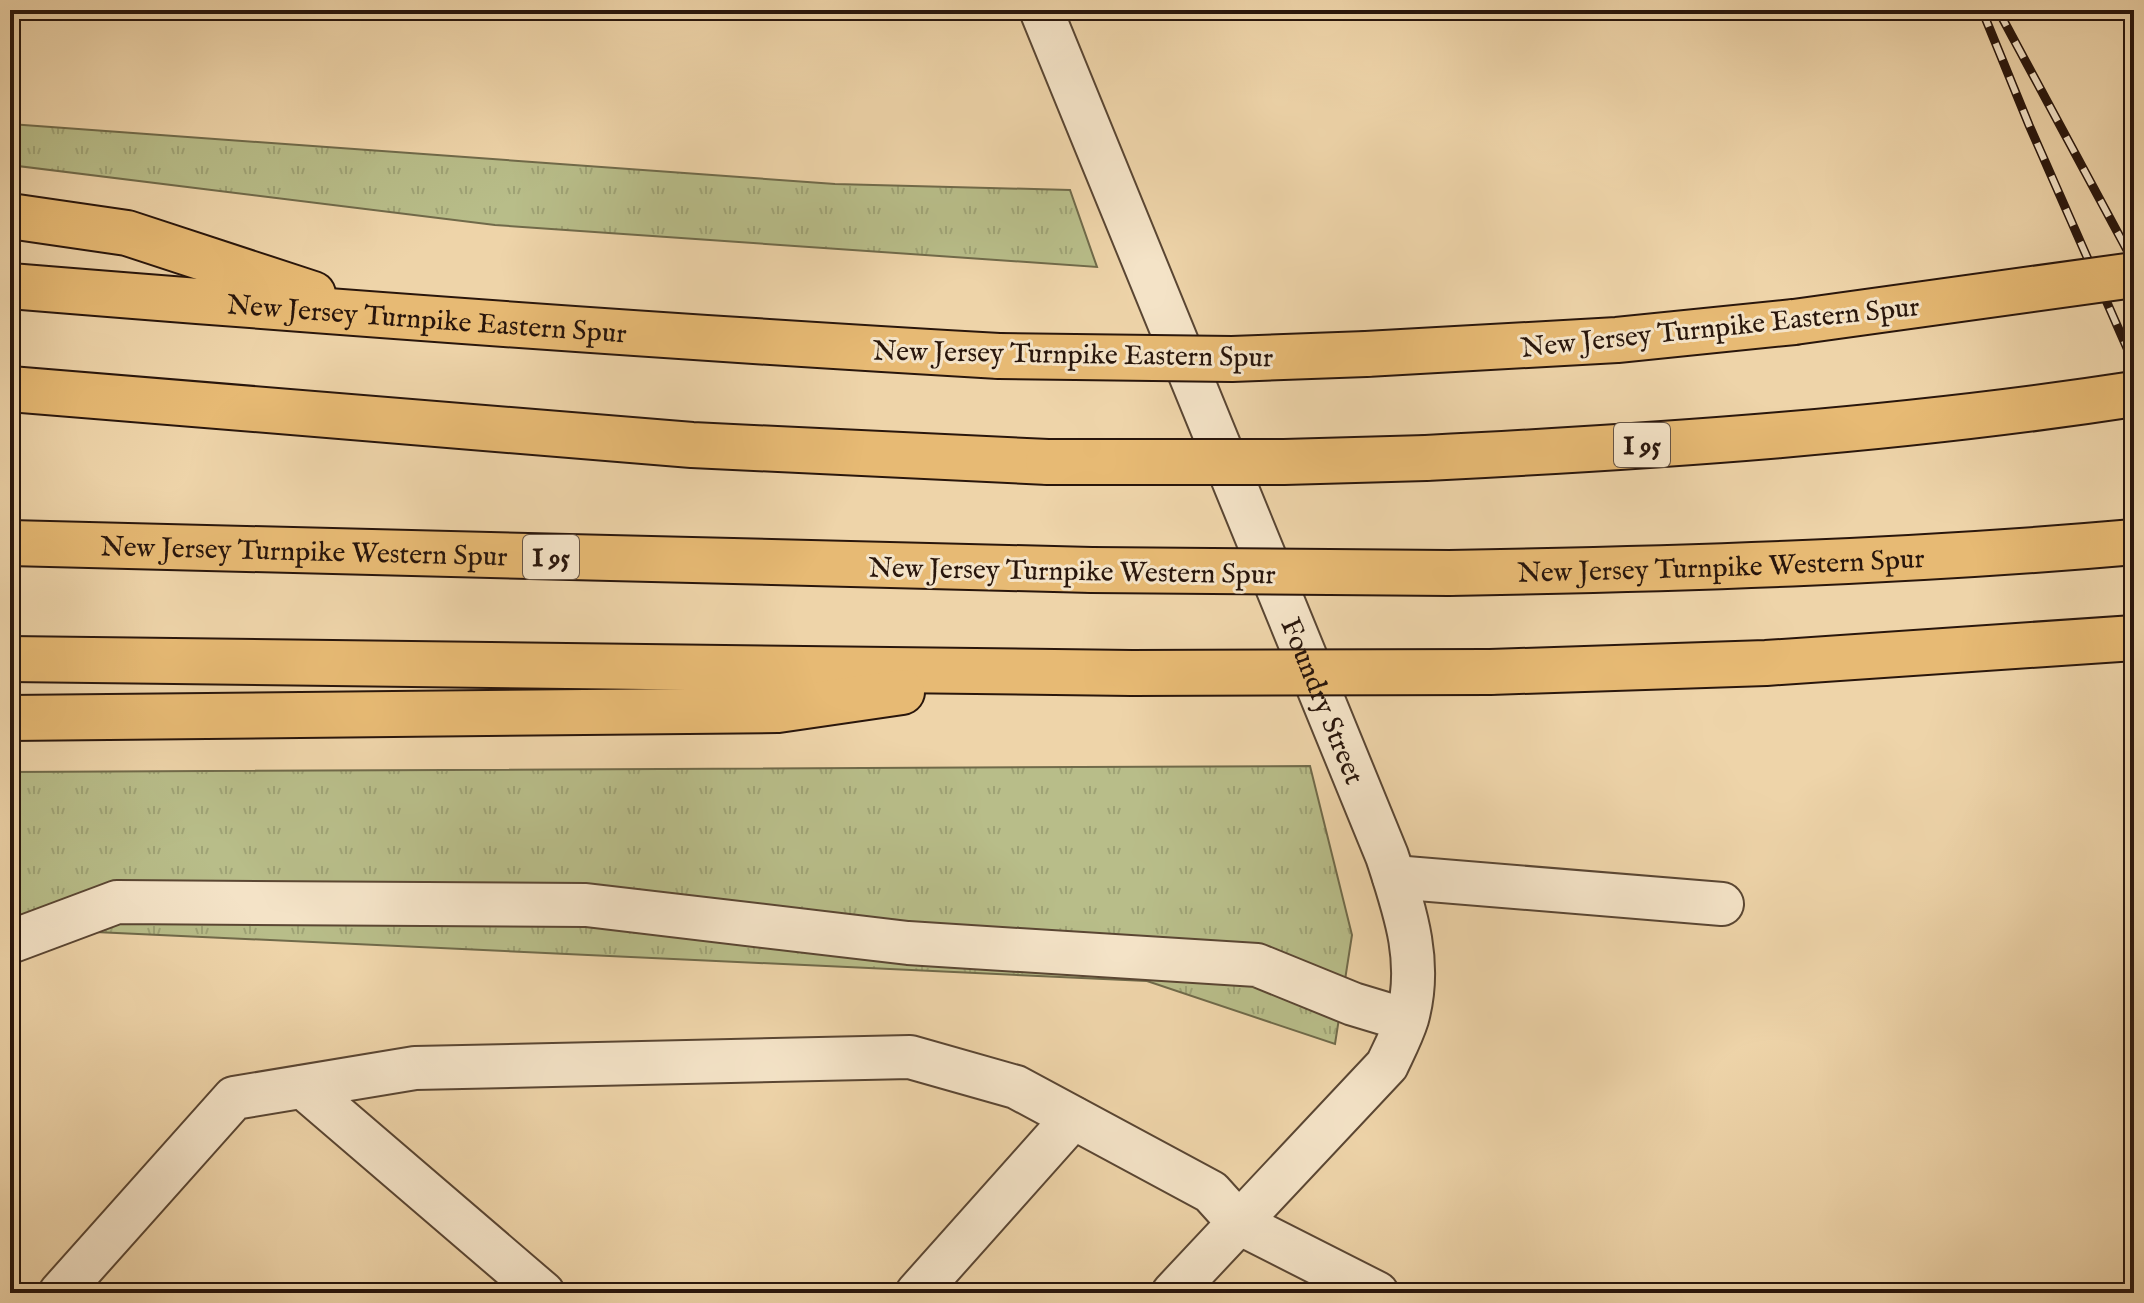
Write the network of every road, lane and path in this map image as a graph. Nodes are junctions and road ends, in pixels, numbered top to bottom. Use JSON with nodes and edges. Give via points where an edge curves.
{"nodes":[{"id":1,"x":1041,"y":10,"type":"edge"},
{"id":2,"x":10,"y":216,"type":"edge"},
{"id":3,"x":2134,"y":275,"type":"edge"},
{"id":4,"x":10,"y":286,"type":"edge"},
{"id":5,"x":380,"y":316,"type":"junction"},
{"id":6,"x":10,"y":389,"type":"edge"},
{"id":7,"x":2134,"y":394,"type":"edge"},
{"id":8,"x":2134,"y":542,"type":"edge"},
{"id":9,"x":10,"y":543,"type":"edge"},
{"id":10,"x":2134,"y":638,"type":"edge"},
{"id":11,"x":10,"y":659,"type":"edge"},
{"id":12,"x":1036,"y":672,"type":"junction"},
{"id":13,"x":10,"y":718,"type":"edge"},
{"id":14,"x":1394,"y":877,"type":"junction"},
{"id":15,"x":1722,"y":904,"type":"dead end"},
{"id":16,"x":10,"y":942,"type":"edge"},
{"id":17,"x":1406,"y":1020,"type":"junction"},
{"id":18,"x":303,"y":1087,"type":"junction"},
{"id":19,"x":1073,"y":1118,"type":"junction"},
{"id":20,"x":1239,"y":1223,"type":"junction"},
{"id":21,"x":60,"y":1293,"type":"edge"},
{"id":22,"x":543,"y":1293,"type":"edge"},
{"id":23,"x":917,"y":1293,"type":"edge"},
{"id":24,"x":1173,"y":1293,"type":"edge"},
{"id":25,"x":1377,"y":1293,"type":"edge"}],
"edges":[{"from":1,"to":14,"type":"street","name":"Foundry Street"},
{"from":2,"to":5,"type":"highway","via":[[127,233]]},
{"from":3,"to":5,"type":"highway","name":"New Jersey Turnpike Eastern Spur","bridge":true,"via":[[1794,322],[1617,340],[1232,359],[999,356]]},
{"from":4,"to":5,"type":"highway","name":"New Jersey Turnpike Eastern Spur"},
{"from":6,"to":7,"type":"highway","number":"I 95","bridge":true,"via":[[796,452],[1048,462],[1269,463],[1596,449],[1857,428]]},
{"from":8,"to":9,"type":"highway","name":"New Jersey Turnpike Western Spur","number":"I 95","bridge":true,"via":[[1864,561],[1449,573],[1092,570]]},
{"from":10,"to":12,"type":"highway","bridge":true,"via":[[1766,663],[1490,672]]},
{"from":11,"to":12,"type":"highway"},
{"from":12,"to":13,"type":"highway","via":[[778,710]]},
{"from":14,"to":15,"type":"street"},
{"from":14,"to":17,"type":"street","name":"Foundry Street","via":[[1410,930],[1415,975]]},
{"from":16,"to":17,"type":"street","via":[[117,902],[586,905],[908,943],[1257,965]]},
{"from":17,"to":20,"type":"street","name":"Foundry Street","via":[[1387,1065]]},
{"from":18,"to":19,"type":"street","via":[[415,1068],[910,1057],[1016,1087]]},
{"from":18,"to":21,"type":"street","via":[[234,1098]]},
{"from":18,"to":22,"type":"street"},
{"from":19,"to":20,"type":"street","via":[[1211,1192]]},
{"from":19,"to":23,"type":"street"},
{"from":20,"to":24,"type":"street","name":"Foundry Street"},
{"from":20,"to":25,"type":"street"}]}
